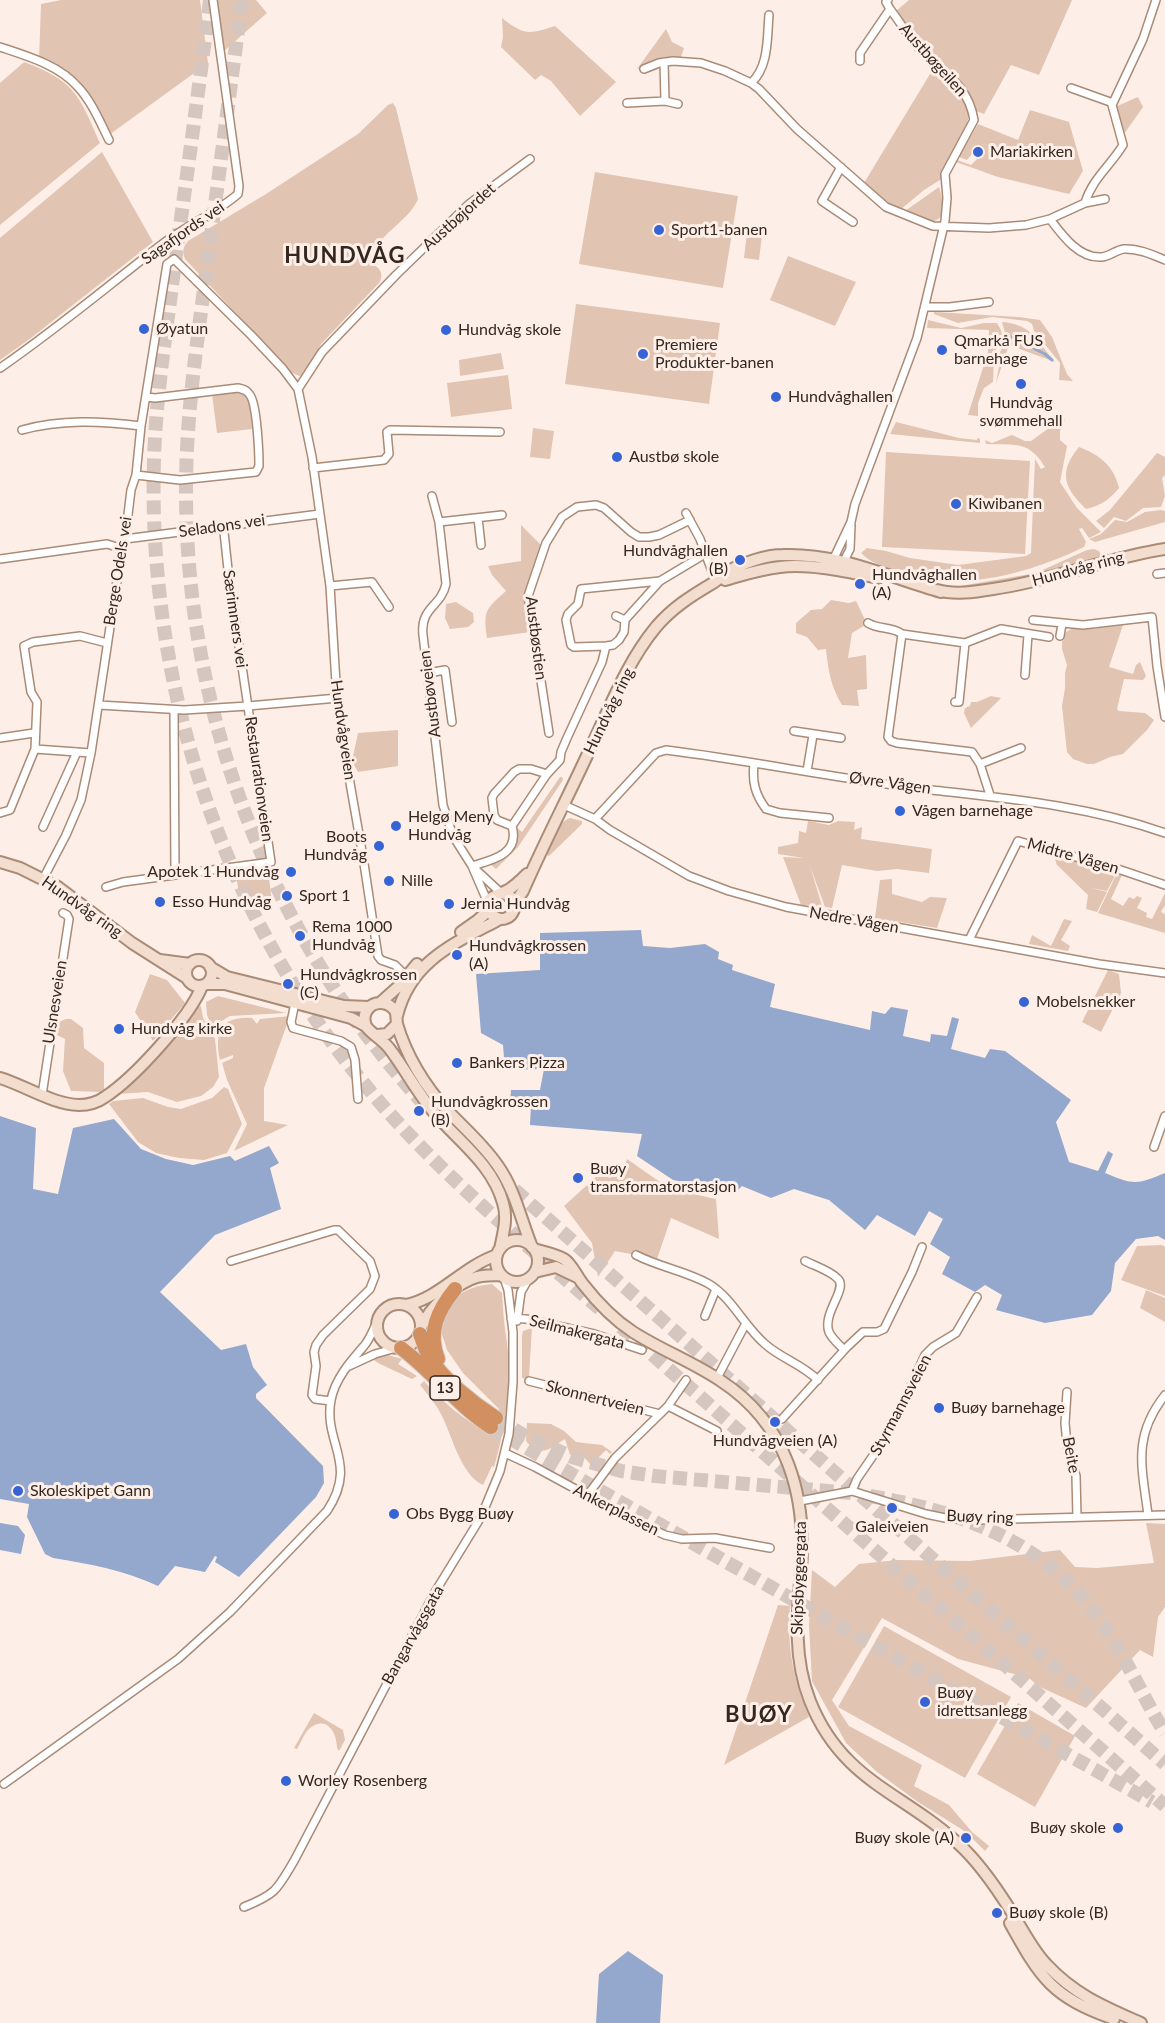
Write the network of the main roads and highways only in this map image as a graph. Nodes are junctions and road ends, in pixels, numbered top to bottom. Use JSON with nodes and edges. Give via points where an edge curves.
{"nodes":[{"id":1,"x":1165,"y":541,"type":"edge"},
{"id":2,"x":1165,"y":549,"type":"edge"},
{"id":3,"x":1143,"y":552,"type":"junction"},
{"id":4,"x":716,"y":582,"type":"junction"},
{"id":5,"x":941,"y":592,"type":"junction"},
{"id":6,"x":0,"y":862,"type":"edge"},
{"id":7,"x":534,"y":865,"type":"junction"},
{"id":8,"x":502,"y":893,"type":"junction"},
{"id":9,"x":514,"y":903,"type":"junction"},
{"id":10,"x":489,"y":906,"type":"junction"},
{"id":11,"x":500,"y":919,"type":"junction"},
{"id":12,"x":160,"y":960,"type":"junction"},
{"id":13,"x":190,"y":964,"type":"junction"},
{"id":14,"x":210,"y":967,"type":"junction"},
{"id":15,"x":188,"y":980,"type":"junction"},
{"id":16,"x":204,"y":985,"type":"junction"},
{"id":17,"x":381,"y":1002,"type":"junction"},
{"id":18,"x":369,"y":1007,"type":"junction"},
{"id":19,"x":188,"y":1012,"type":"junction"},
{"id":20,"x":397,"y":1020,"type":"junction"},
{"id":21,"x":366,"y":1026,"type":"junction"},
{"id":22,"x":378,"y":1035,"type":"junction"},
{"id":23,"x":0,"y":1078,"type":"edge"},
{"id":24,"x":533,"y":1248,"type":"junction"},
{"id":25,"x":499,"y":1252,"type":"junction"},
{"id":26,"x":532,"y":1275,"type":"junction"},
{"id":27,"x":503,"y":1276,"type":"junction"},
{"id":28,"x":578,"y":1277,"type":"junction"},
{"id":29,"x":455,"y":1289,"type":"junction"},
{"id":30,"x":406,"y":1305,"type":"junction"},
{"id":31,"x":421,"y":1331,"type":"junction"},
{"id":32,"x":398,"y":1348,"type":"junction"},
{"id":33,"x":449,"y":1379,"type":"junction"},
{"id":34,"x":980,"y":1868,"type":"junction"},
{"id":35,"x":1125,"y":2023,"type":"edge"},
{"id":36,"x":1141,"y":2023,"type":"edge"}],
"edges":[{"from":1,"to":3,"type":"main road","name":"Hundvåg ring"},
{"from":2,"to":3,"type":"main road","name":"Hundvåg ring"},
{"from":3,"to":5,"type":"main road","name":"Hundvåg ring","via":[[1015,586]]},
{"from":4,"to":5,"type":"main road","name":"Hundvåg ring","via":[[754,570],[805,567]]},
{"from":4,"to":5,"type":"main road","name":"Hundvåg ring","via":[[727,572],[752,561],[804,555],[846,561]]},
{"from":4,"to":7,"type":"main road","name":"Hundvåg ring","via":[[671,611],[629,667]]},
{"from":6,"to":12,"type":"main road","name":"Hundvåg ring","via":[[43,879]]},
{"from":7,"to":8,"type":"main road","name":"Hundvåg ring"},
{"from":7,"to":9,"type":"main road","name":"Hundvåg ring"},
{"from":8,"to":9,"type":"main road","via":[[510,895]]},
{"from":8,"to":10,"type":"main road","via":[[493,896]]},
{"from":9,"to":11,"type":"main road","via":[[512,915]]},
{"from":10,"to":11,"type":"main road","via":[[493,916]]},
{"from":10,"to":17,"type":"main road","via":[[472,926],[427,955]]},
{"from":11,"to":20,"type":"main road","via":[[452,945],[424,966],[405,992]]},
{"from":12,"to":13,"type":"main road","name":"Hundvåg ring"},
{"from":12,"to":15,"type":"main road","name":"Hundvåg ring"},
{"from":13,"to":14,"type":"main road","via":[[202,960]]},
{"from":13,"to":15,"type":"main road","via":[[186,970]]},
{"from":14,"to":16,"type":"main road","via":[[212,974]]},
{"from":14,"to":18,"type":"main road","via":[[227,977],[345,1006]]},
{"from":15,"to":16,"type":"main road","via":[[195,986]]},
{"from":15,"to":19,"type":"main road"},
{"from":16,"to":19,"type":"main road"},
{"from":16,"to":21,"type":"main road","via":[[225,984],[351,1018]]},
{"from":17,"to":18,"type":"main road"},
{"from":17,"to":20,"type":"main road","via":[[393,1008]]},
{"from":18,"to":21,"type":"main road"},
{"from":19,"to":23,"type":"main road","via":[[136,1071],[104,1098],[88,1104],[42,1095]]},
{"from":20,"to":22,"type":"main road","via":[[387,1034]]},
{"from":20,"to":24,"type":"main road","via":[[406,1049],[434,1095],[503,1173]]},
{"from":21,"to":22,"type":"main road"},
{"from":22,"to":25,"type":"main road","via":[[436,1115],[492,1177],[505,1211]]},
{"from":24,"to":25,"type":"main road","via":[[519,1240],[506,1244]]},
{"from":24,"to":26,"type":"main road","via":[[538,1259]]},
{"from":24,"to":28,"type":"main road","name":"Skipsbyggergata","via":[[564,1259]]},
{"from":25,"to":27,"type":"main road","via":[[497,1267]]},
{"from":25,"to":30,"type":"main road","via":[[426,1299]]},
{"from":26,"to":27,"type":"main road","via":[[516,1282]]},
{"from":26,"to":28,"type":"main road","via":[[556,1267]]},
{"from":27,"to":29,"type":"main road","via":[[477,1277]]},
{"from":28,"to":34,"type":"main road","name":"Skipsbyggergata","via":[[603,1307],[629,1329],[717,1378],[748,1402],[766,1424],[784,1455],[800,1501],[802,1557],[797,1651],[804,1686],[819,1720],[835,1746],[868,1780],[948,1834]]},
{"from":29,"to":31,"type":"main road","via":[[430,1311]]},
{"from":29,"to":33,"type":"highway","number":"13","via":[[440,1309],[433,1334],[435,1350]]},
{"from":30,"to":31,"type":"main road","via":[[418,1314]]},
{"from":30,"to":32,"type":"main road","via":[[391,1305],[377,1322],[379,1336],[389,1346]]},
{"from":31,"to":32,"type":"main road","via":[[412,1344]]},
{"from":31,"to":33,"type":"highway","number":"13","via":[[430,1358]]},
{"from":32,"to":33,"type":"highway","number":"13","via":[[423,1366],[465,1407],[493,1422]]},
{"from":34,"to":35,"type":"main road","name":"Skipsbyggergata","via":[[1047,1982],[1079,2005]]},
{"from":34,"to":36,"type":"main road","name":"Skipsbyggergata","via":[[1052,1970],[1100,2006]]}]}
